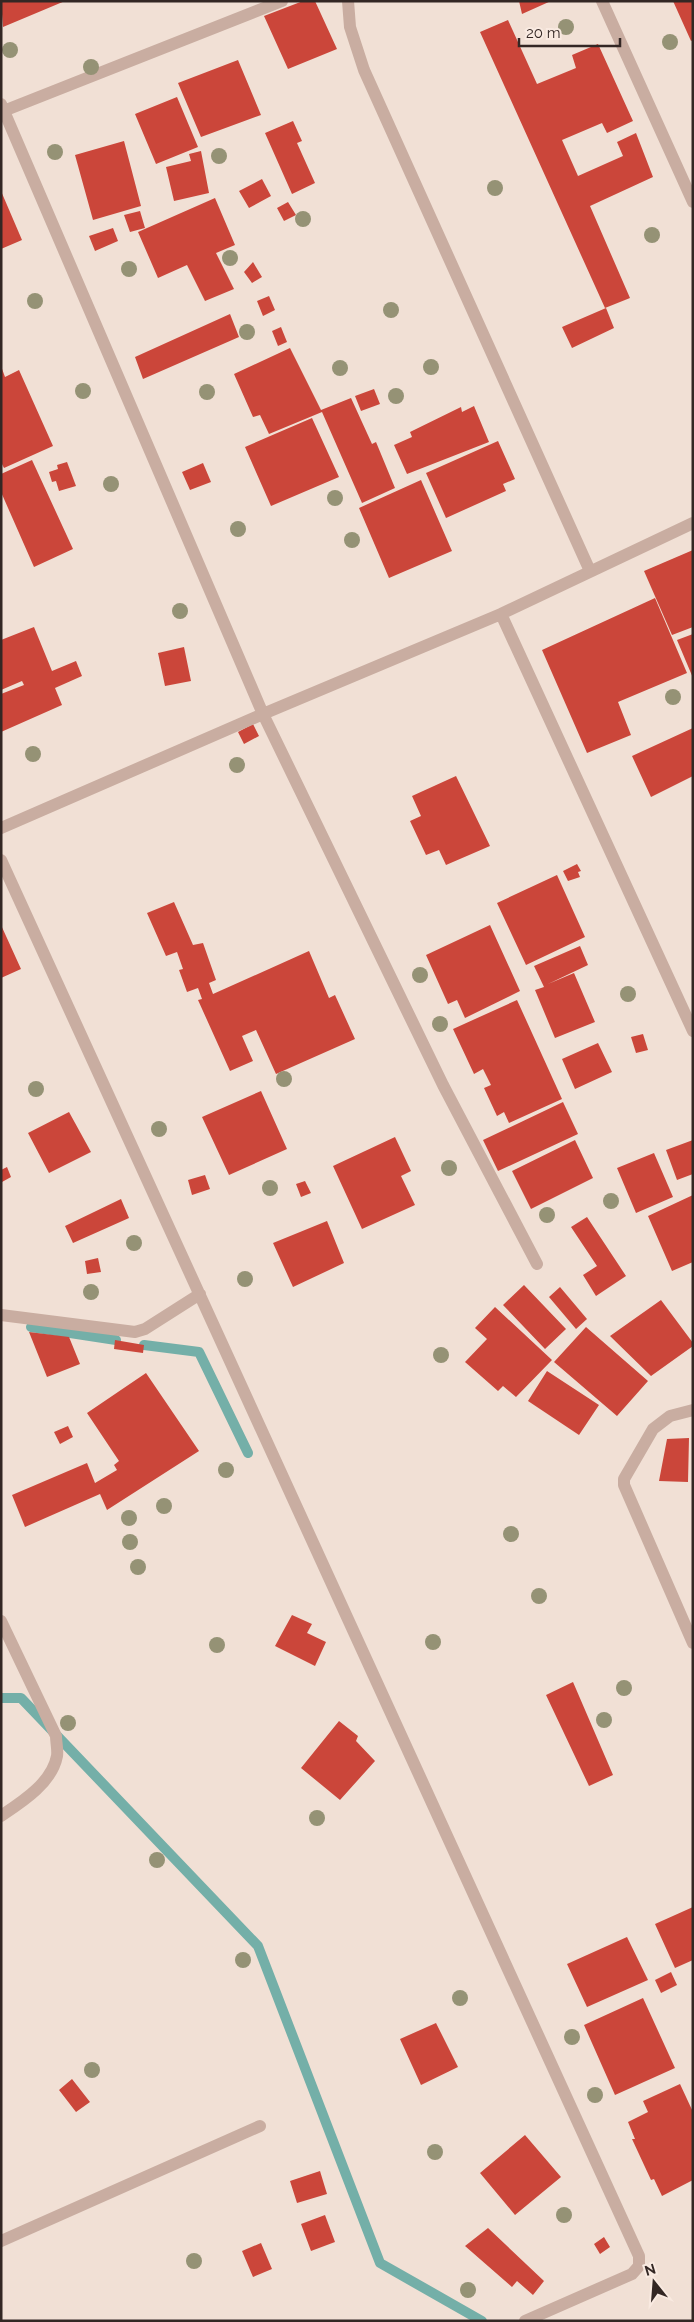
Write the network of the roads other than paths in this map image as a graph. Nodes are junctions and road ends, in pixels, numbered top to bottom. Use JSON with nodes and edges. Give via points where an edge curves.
{"nodes":[{"id":1,"x":282,"y":1,"type":"edge"},
{"id":2,"x":348,"y":1,"type":"edge"},
{"id":3,"x":602,"y":1,"type":"edge"},
{"id":4,"x":2,"y":109,"type":"edge"},
{"id":5,"x":693,"y":202,"type":"edge"},
{"id":6,"x":693,"y":523,"type":"edge"},
{"id":7,"x":590,"y":571,"type":"junction"},
{"id":8,"x":501,"y":614,"type":"junction"},
{"id":9,"x":263,"y":714,"type":"junction"},
{"id":10,"x":1,"y":828,"type":"edge"},
{"id":11,"x":1,"y":860,"type":"edge"},
{"id":12,"x":693,"y":1031,"type":"edge"},
{"id":13,"x":537,"y":1264,"type":"dead end"},
{"id":14,"x":200,"y":1294,"type":"junction"},
{"id":15,"x":1,"y":1315,"type":"edge"},
{"id":16,"x":693,"y":1410,"type":"edge"},
{"id":17,"x":1,"y":1621,"type":"edge"},
{"id":18,"x":693,"y":1642,"type":"edge"},
{"id":19,"x":1,"y":1816,"type":"edge"},
{"id":20,"x":260,"y":2126,"type":"dead end"},
{"id":21,"x":1,"y":2241,"type":"edge"},
{"id":22,"x":525,"y":2321,"type":"edge"}],
"edges":[{"from":1,"to":4,"type":"street"},
{"from":2,"to":7,"type":"street","via":[[350,27],[364,70]]},
{"from":3,"to":5,"type":"street"},
{"from":4,"to":9,"type":"street"},
{"from":6,"to":7,"type":"street"},
{"from":7,"to":8,"type":"street"},
{"from":8,"to":9,"type":"street"},
{"from":8,"to":12,"type":"street"},
{"from":9,"to":10,"type":"street"},
{"from":9,"to":13,"type":"street","via":[[443,1085]]},
{"from":11,"to":14,"type":"street"},
{"from":14,"to":15,"type":"street","via":[[135,1332]]},
{"from":14,"to":22,"type":"street","via":[[639,2256],[639,2266],[632,2274]]},
{"from":16,"to":18,"type":"street","via":[[670,1416],[653,1429],[624,1479]]},
{"from":17,"to":19,"type":"street","via":[[56,1736],[56,1756],[48,1775],[27,1798]]},
{"from":20,"to":21,"type":"street"}]}
